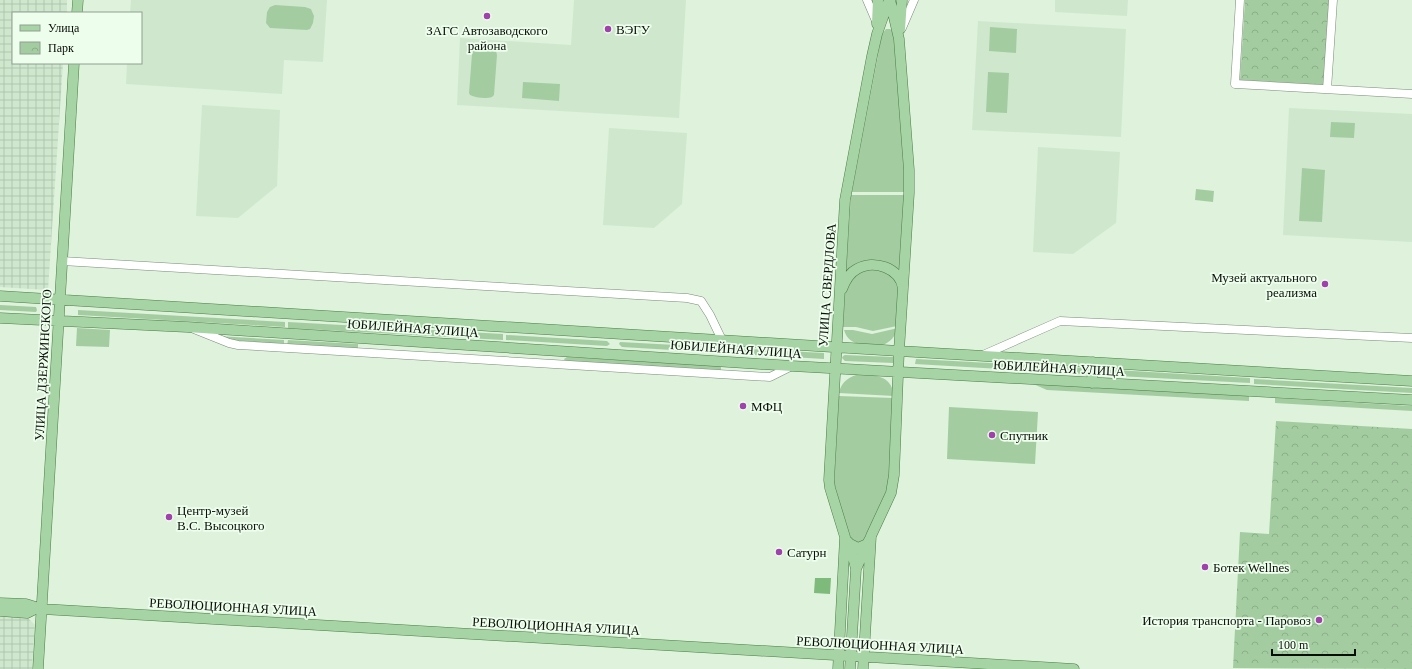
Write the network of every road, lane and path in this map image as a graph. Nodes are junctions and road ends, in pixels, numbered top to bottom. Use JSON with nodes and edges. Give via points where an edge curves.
{"nodes":[{"id":1,"x":78,"y":0,"type":"edge"},
{"id":2,"x":867,"y":0,"type":"edge"},
{"id":3,"x":878,"y":0,"type":"edge"},
{"id":4,"x":889,"y":0,"type":"edge"},
{"id":5,"x":902,"y":0,"type":"edge"},
{"id":6,"x":914,"y":0,"type":"edge"},
{"id":7,"x":1240,"y":0,"type":"edge"},
{"id":8,"x":1333,"y":0,"type":"edge"},
{"id":9,"x":77,"y":12,"type":"edge"},
{"id":10,"x":876,"y":22,"type":"junction"},
{"id":11,"x":877,"y":34,"type":"junction"},
{"id":12,"x":899,"y":35,"type":"junction"},
{"id":13,"x":74,"y":64,"type":"edge"},
{"id":14,"x":1327,"y":89,"type":"junction"},
{"id":15,"x":1412,"y":94,"type":"edge"},
{"id":16,"x":62,"y":261,"type":"junction"},
{"id":17,"x":903,"y":292,"type":"junction"},
{"id":18,"x":840,"y":293,"type":"junction"},
{"id":19,"x":0,"y":296,"type":"edge"},
{"id":20,"x":60,"y":299,"type":"junction"},
{"id":21,"x":0,"y":318,"type":"edge"},
{"id":22,"x":58,"y":321,"type":"junction"},
{"id":23,"x":187,"y":327,"type":"junction"},
{"id":24,"x":1412,"y":338,"type":"edge"},
{"id":25,"x":722,"y":340,"type":"junction"},
{"id":26,"x":836,"y":347,"type":"junction"},
{"id":27,"x":899,"y":351,"type":"junction"},
{"id":28,"x":981,"y":356,"type":"junction"},
{"id":29,"x":1092,"y":362,"type":"junction"},
{"id":30,"x":792,"y":366,"type":"junction"},
{"id":31,"x":835,"y":368,"type":"junction"},
{"id":32,"x":899,"y":372,"type":"junction"},
{"id":33,"x":1412,"y":381,"type":"edge"},
{"id":34,"x":1092,"y":383,"type":"junction"},
{"id":35,"x":1412,"y":400,"type":"edge"},
{"id":36,"x":869,"y":540,"type":"junction"},
{"id":37,"x":847,"y":541,"type":"junction"},
{"id":38,"x":856,"y":569,"type":"junction"},
{"id":39,"x":0,"y":603,"type":"edge"},
{"id":40,"x":39,"y":609,"type":"junction"},
{"id":41,"x":0,"y":611,"type":"edge"},
{"id":42,"x":839,"y":656,"type":"junction"},
{"id":43,"x":851,"y":656,"type":"junction"},
{"id":44,"x":864,"y":657,"type":"junction"},
{"id":45,"x":38,"y":669,"type":"edge"},
{"id":46,"x":838,"y":669,"type":"edge"},
{"id":47,"x":850,"y":669,"type":"edge"},
{"id":48,"x":863,"y":669,"type":"edge"},
{"id":49,"x":1074,"y":669,"type":"edge"}],
"edges":[{"from":1,"to":9,"type":"main road"},
{"from":2,"to":10,"type":"street"},
{"from":3,"to":10,"type":"main road","name":"УЛИЦА СВЕРДЛОВА"},
{"from":4,"to":11,"type":"main road","name":"УЛИЦА СВЕРДЛОВА"},
{"from":4,"to":12,"type":"main road","name":"УЛИЦА СВЕРДЛОВА"},
{"from":5,"to":12,"type":"main road","name":"УЛИЦА СВЕРДЛОВА"},
{"from":6,"to":12,"type":"street"},
{"from":7,"to":14,"type":"street","via":[[1235,84]]},
{"from":8,"to":14,"type":"street"},
{"from":10,"to":11,"type":"main road","name":"УЛИЦА СВЕРДЛОВА"},
{"from":11,"to":12,"type":"main road","via":[[888,27],[893,28]]},
{"from":11,"to":18,"type":"main road","name":"УЛИЦА СВЕРДЛОВА","via":[[845,200]]},
{"from":12,"to":17,"type":"main road","name":"УЛИЦА СВЕРДЛОВА","via":[[909,170]]},
{"from":13,"to":16,"type":"main road","name":"УЛИЦА ДЗЕРЖИНСКОГО"},
{"from":14,"to":15,"type":"street"},
{"from":16,"to":20,"type":"main road","name":"УЛИЦА ДЗЕРЖИНСКОГО"},
{"from":16,"to":25,"type":"street","via":[[687,298],[701,301]]},
{"from":17,"to":18,"type":"main road","via":[[900,280],[889,269],[865,265],[850,275]]},
{"from":17,"to":27,"type":"main road","name":"УЛИЦА СВЕРДЛОВА"},
{"from":18,"to":26,"type":"main road","name":"УЛИЦА СВЕРДЛОВА"},
{"from":19,"to":20,"type":"main road","name":"ЮБИЛЕЙНАЯ УЛИЦА"},
{"from":20,"to":22,"type":"main road","name":"УЛИЦА ДЗЕРЖИНСКОГО"},
{"from":20,"to":25,"type":"main road","name":"ЮБИЛЕЙНАЯ УЛИЦА"},
{"from":21,"to":22,"type":"main road","name":"ЮБИЛЕЙНАЯ УЛИЦА"},
{"from":22,"to":23,"type":"main road","name":"ЮБИЛЕЙНАЯ УЛИЦА"},
{"from":22,"to":40,"type":"main road","name":"УЛИЦА ДЗЕРЖИНСКОГО"},
{"from":23,"to":30,"type":"main road","name":"ЮБИЛЕЙНАЯ УЛИЦА"},
{"from":23,"to":30,"type":"street","via":[[238,345],[770,377]]},
{"from":24,"to":28,"type":"street","via":[[1060,321]]},
{"from":25,"to":26,"type":"main road","name":"ЮБИЛЕЙНАЯ УЛИЦА"},
{"from":26,"to":27,"type":"main road","name":"ЮБИЛЕЙНАЯ УЛИЦА"},
{"from":26,"to":31,"type":"main road","name":"УЛИЦА СВЕРДЛОВА"},
{"from":27,"to":28,"type":"main road","name":"ЮБИЛЕЙНАЯ УЛИЦА"},
{"from":27,"to":32,"type":"main road","name":"УЛИЦА СВЕРДЛОВА"},
{"from":28,"to":29,"type":"main road","name":"ЮБИЛЕЙНАЯ УЛИЦА"},
{"from":29,"to":33,"type":"main road","name":"ЮБИЛЕЙНАЯ УЛИЦА"},
{"from":29,"to":34,"type":"main road"},
{"from":30,"to":31,"type":"main road","name":"ЮБИЛЕЙНАЯ УЛИЦА"},
{"from":31,"to":32,"type":"main road","name":"ЮБИЛЕЙНАЯ УЛИЦА"},
{"from":31,"to":37,"type":"main road","name":"УЛИЦА СВЕРДЛОВА","via":[[829,480]]},
{"from":32,"to":34,"type":"main road","name":"ЮБИЛЕЙНАЯ УЛИЦА"},
{"from":32,"to":36,"type":"main road","name":"УЛИЦА СВЕРДЛОВА","via":[[893,484]]},
{"from":34,"to":35,"type":"main road","name":"ЮБИЛЕЙНАЯ УЛИЦА"},
{"from":36,"to":37,"type":"main road","via":[[858,548]]},
{"from":36,"to":38,"type":"main road","name":"УЛИЦА СВЕРДЛОВА"},
{"from":36,"to":44,"type":"main road","name":"УЛИЦА СВЕРДЛОВА"},
{"from":37,"to":38,"type":"main road","name":"УЛИЦА СВЕРДЛОВА"},
{"from":37,"to":42,"type":"main road","name":"УЛИЦА СВЕРДЛОВА"},
{"from":38,"to":43,"type":"main road","name":"УЛИЦА СВЕРДЛОВА"},
{"from":39,"to":40,"type":"main road","via":[[26,604]]},
{"from":40,"to":41,"type":"main road","via":[[27,612]]},
{"from":40,"to":42,"type":"main road","name":"РЕВОЛЮЦИОННАЯ УЛИЦА"},
{"from":40,"to":45,"type":"main road","name":"УЛИЦА ДЗЕРЖИНСКОГО"},
{"from":42,"to":43,"type":"main road","name":"РЕВОЛЮЦИОННАЯ УЛИЦА"},
{"from":42,"to":46,"type":"main road","name":"УЛИЦА СВЕРДЛОВА"},
{"from":43,"to":44,"type":"main road","name":"РЕВОЛЮЦИОННАЯ УЛИЦА"},
{"from":43,"to":47,"type":"main road","name":"УЛИЦА СВЕРДЛОВА"},
{"from":44,"to":48,"type":"main road","name":"УЛИЦА СВЕРДЛОВА"},
{"from":44,"to":49,"type":"main road","name":"РЕВОЛЮЦИОННАЯ УЛИЦА"}]}
